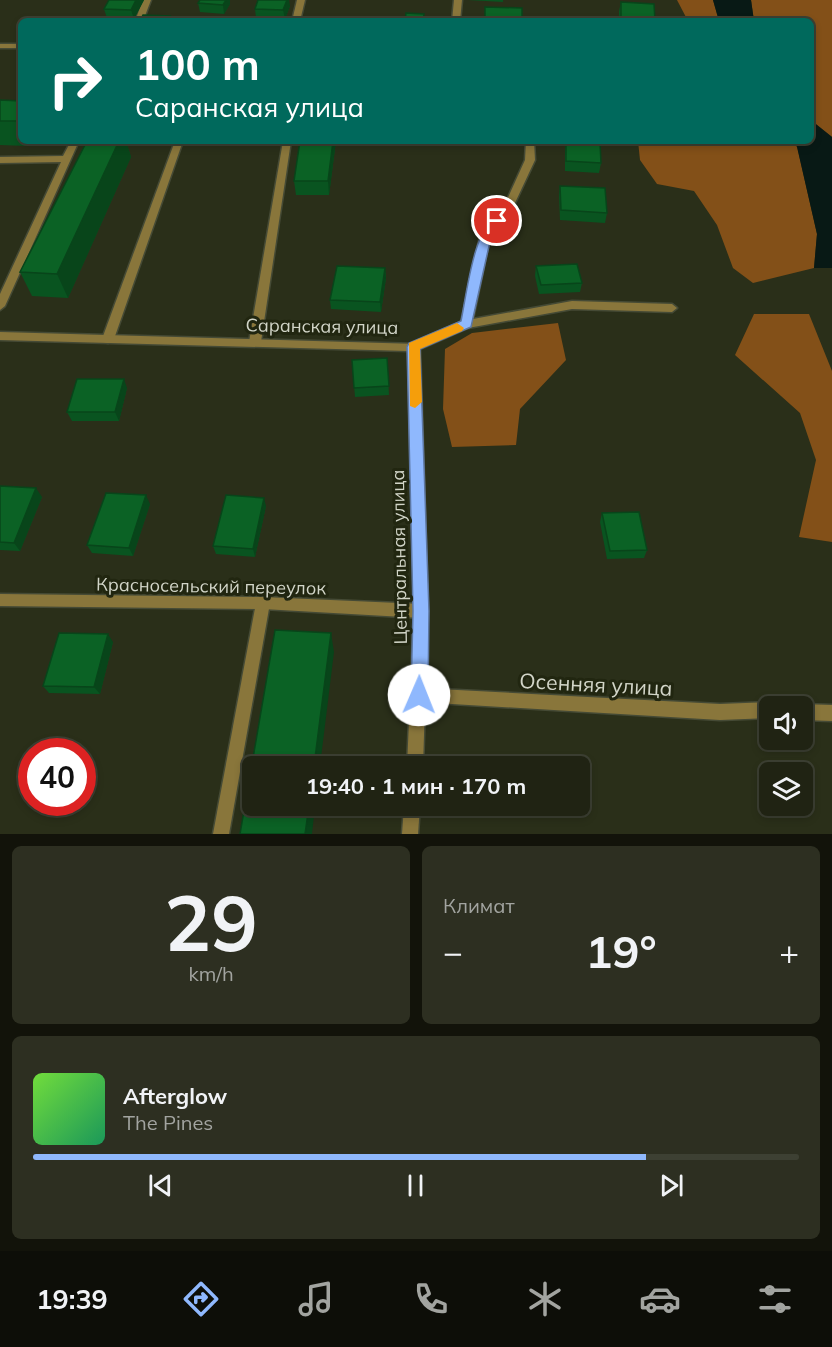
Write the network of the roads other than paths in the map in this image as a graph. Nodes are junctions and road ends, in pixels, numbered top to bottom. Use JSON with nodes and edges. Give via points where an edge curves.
{"nodes":[{"id":1,"x":147,"y":0,"type":"edge"},
{"id":2,"x":301,"y":0,"type":"edge"},
{"id":3,"x":458,"y":0,"type":"edge"},
{"id":4,"x":140,"y":18,"type":"edge"},
{"id":5,"x":297,"y":18,"type":"edge"},
{"id":6,"x":456,"y":18,"type":"edge"},
{"id":7,"x":0,"y":46,"type":"edge"},
{"id":8,"x":18,"y":46,"type":"edge"},
{"id":9,"x":74,"y":144,"type":"edge"},
{"id":10,"x":178,"y":144,"type":"edge"},
{"id":11,"x":287,"y":144,"type":"edge"},
{"id":12,"x":530,"y":144,"type":"edge"},
{"id":13,"x":67,"y":159,"type":"junction"},
{"id":14,"x":0,"y":160,"type":"edge"},
{"id":15,"x":0,"y":306,"type":"edge"},
{"id":16,"x":672,"y":308,"type":"dead end"},
{"id":17,"x":466,"y":324,"type":"junction"},
{"id":18,"x":0,"y":336,"type":"edge"},
{"id":19,"x":108,"y":339,"type":"junction"},
{"id":20,"x":255,"y":342,"type":"junction"},
{"id":21,"x":414,"y":347,"type":"junction"},
{"id":22,"x":0,"y":600,"type":"edge"},
{"id":23,"x":263,"y":603,"type":"junction"},
{"id":24,"x":421,"y":611,"type":"junction"},
{"id":25,"x":419,"y":695,"type":"junction"},
{"id":26,"x":759,"y":710,"type":"edge"},
{"id":27,"x":813,"y":712,"type":"edge"},
{"id":28,"x":832,"y":713,"type":"edge"},
{"id":29,"x":416,"y":756,"type":"edge"},
{"id":30,"x":412,"y":816,"type":"edge"},
{"id":31,"x":221,"y":834,"type":"edge"},
{"id":32,"x":411,"y":834,"type":"edge"}],
"edges":[{"from":1,"to":4,"type":"street"},
{"from":2,"to":5,"type":"street"},
{"from":3,"to":6,"type":"street"},
{"from":7,"to":8,"type":"street"},
{"from":9,"to":13,"type":"street"},
{"from":10,"to":19,"type":"street"},
{"from":11,"to":20,"type":"street"},
{"from":12,"to":17,"type":"street","via":[[530,160],[509,205],[485,236]]},
{"from":13,"to":14,"type":"street"},
{"from":13,"to":15,"type":"street"},
{"from":16,"to":17,"type":"street","name":"Саранская улица","via":[[572,305]]},
{"from":17,"to":21,"type":"street","name":"Саранская улица"},
{"from":18,"to":19,"type":"street","name":"Саранская улица"},
{"from":19,"to":20,"type":"street","name":"Саранская улица"},
{"from":20,"to":21,"type":"street","name":"Саранская улица"},
{"from":21,"to":24,"type":"street","name":"Центральная улица"},
{"from":22,"to":23,"type":"street","name":"Красносельский переулок"},
{"from":23,"to":24,"type":"street","name":"Красносельский переулок"},
{"from":23,"to":31,"type":"street"},
{"from":24,"to":25,"type":"street","name":"Центральная улица"},
{"from":25,"to":26,"type":"street","name":"Осенняя улица","via":[[720,712]]},
{"from":25,"to":29,"type":"street","name":"Центральная улица"},
{"from":27,"to":28,"type":"street"},
{"from":30,"to":32,"type":"street"}]}
